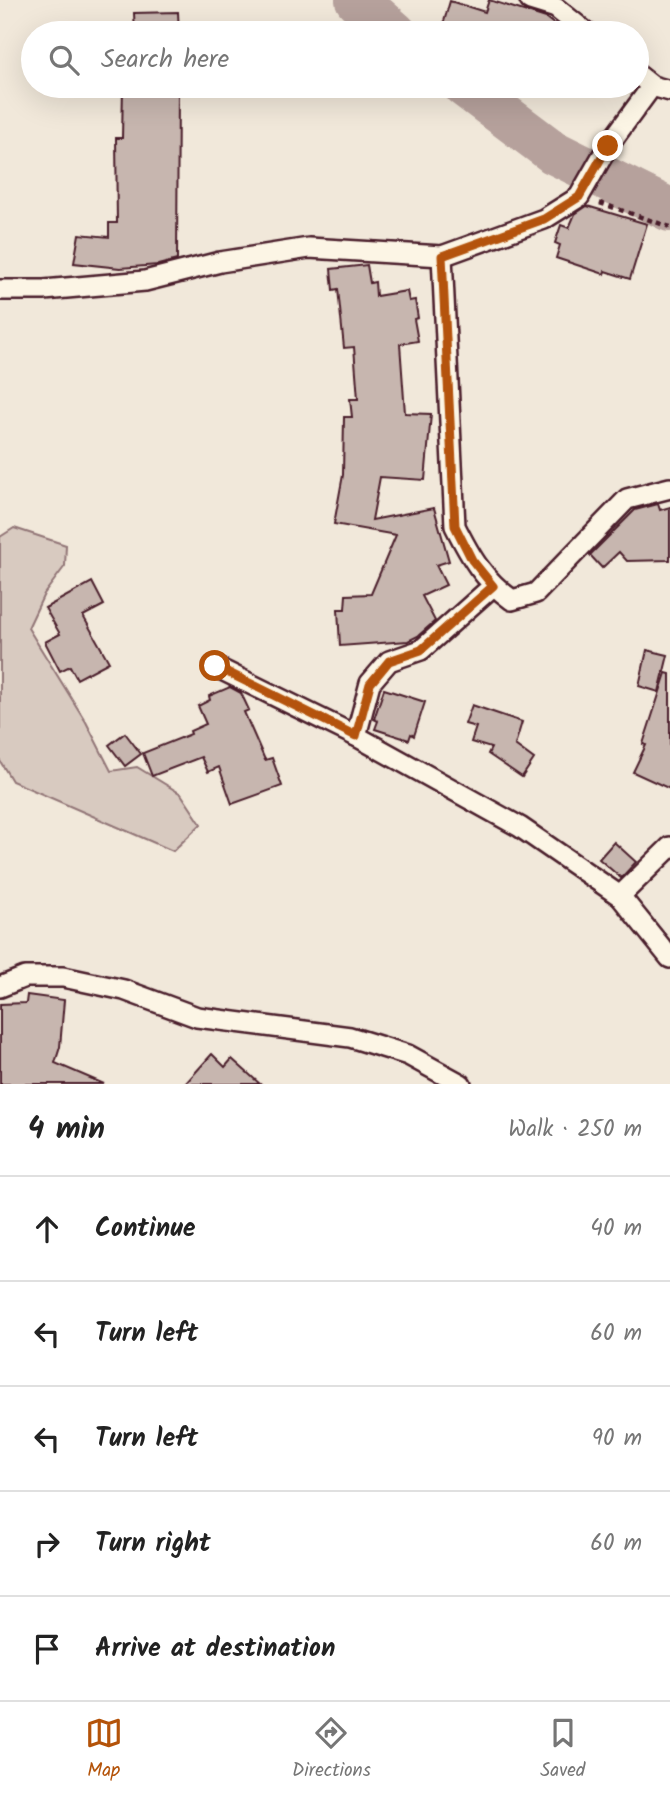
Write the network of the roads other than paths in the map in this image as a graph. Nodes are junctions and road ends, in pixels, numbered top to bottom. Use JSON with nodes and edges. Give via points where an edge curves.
{"nodes":[{"id":1,"x":530,"y":0,"type":"edge"},
{"id":2,"x":572,"y":21,"type":"edge"},
{"id":3,"x":643,"y":98,"type":"edge"},
{"id":4,"x":442,"y":256,"type":"junction"},
{"id":5,"x":0,"y":290,"type":"edge"},
{"id":6,"x":670,"y":488,"type":"edge"},
{"id":7,"x":493,"y":586,"type":"junction"},
{"id":8,"x":215,"y":666,"type":"dead end"},
{"id":9,"x":356,"y":736,"type":"junction"},
{"id":10,"x":670,"y":847,"type":"edge"},
{"id":11,"x":621,"y":896,"type":"junction"},
{"id":12,"x":670,"y":958,"type":"edge"},
{"id":13,"x":0,"y":987,"type":"edge"},
{"id":14,"x":461,"y":1084,"type":"edge"}],
"edges":[{"from":1,"to":2,"type":"street","via":[[556,8]]},
{"from":3,"to":4,"type":"street","via":[[579,197],[544,219]]},
{"from":4,"to":5,"type":"street","via":[[309,248],[219,262],[145,281]]},
{"from":4,"to":7,"type":"street","via":[[455,526],[472,560]]},
{"from":6,"to":7,"type":"street","via":[[627,499],[536,593],[512,600]]},
{"from":7,"to":9,"type":"street","via":[[421,650],[389,661],[370,684]]},
{"from":8,"to":9,"type":"street"},
{"from":9,"to":11,"type":"street","via":[[520,827]]},
{"from":10,"to":11,"type":"street"},
{"from":11,"to":12,"type":"street"},
{"from":13,"to":14,"type":"street","via":[[25,977],[63,977],[124,990],[197,1017],[350,1037],[408,1055]]}]}
